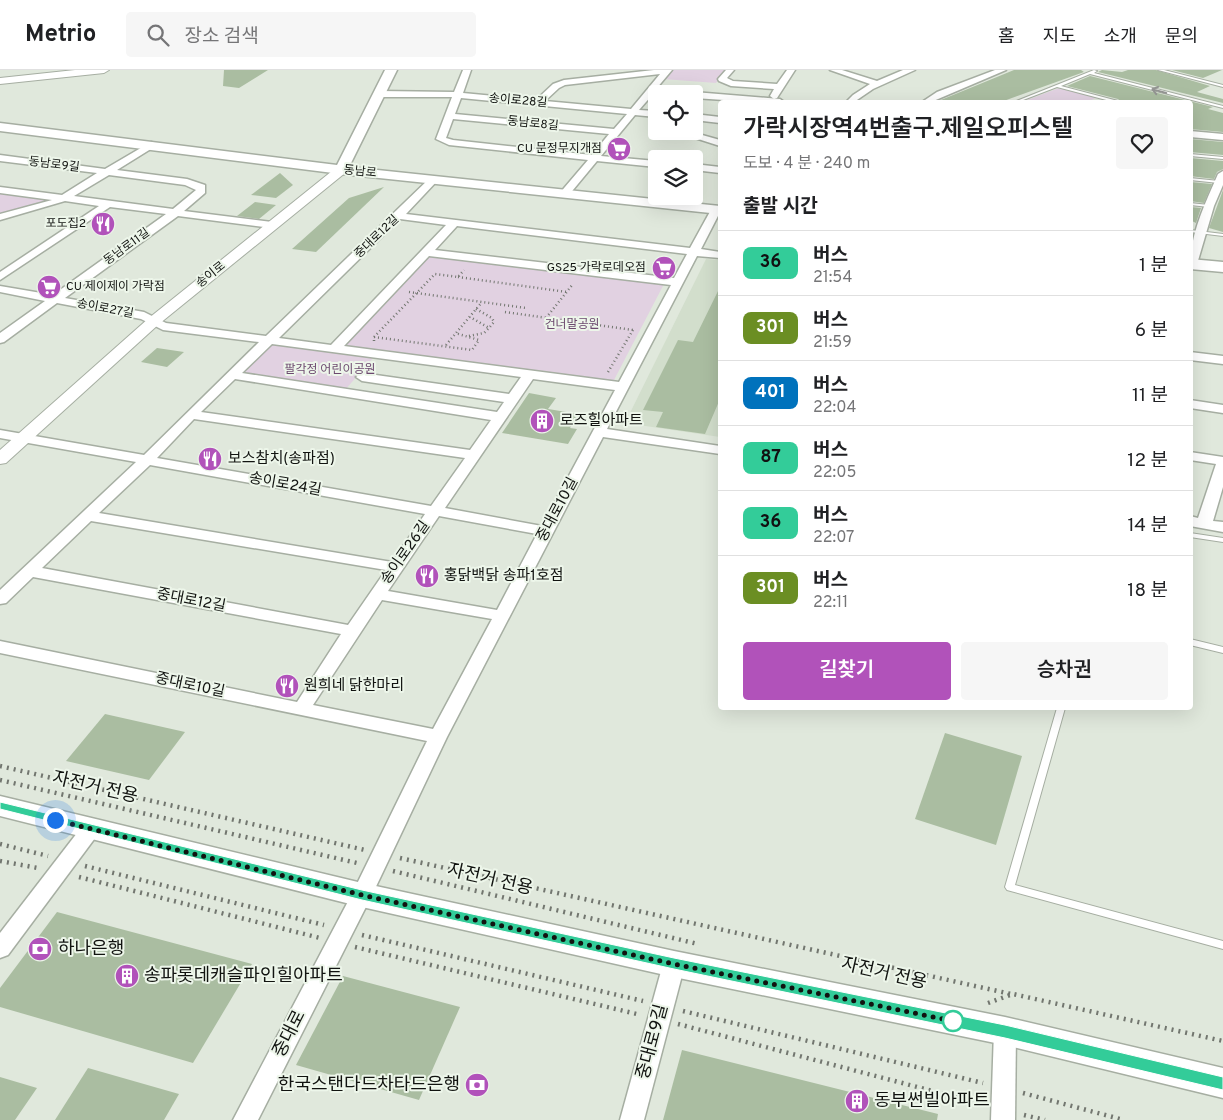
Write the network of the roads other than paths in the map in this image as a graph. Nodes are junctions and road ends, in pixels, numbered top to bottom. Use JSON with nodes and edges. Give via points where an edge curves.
{"nodes":[{"id":1,"x":104,"y":70,"type":"edge"},
{"id":2,"x":391,"y":70,"type":"edge"},
{"id":3,"x":467,"y":70,"type":"edge"},
{"id":4,"x":730,"y":70,"type":"edge"},
{"id":5,"x":791,"y":70,"type":"edge"},
{"id":6,"x":834,"y":70,"type":"edge"},
{"id":7,"x":910,"y":70,"type":"edge"},
{"id":8,"x":1002,"y":70,"type":"edge"},
{"id":9,"x":1097,"y":70,"type":"edge"},
{"id":10,"x":1160,"y":70,"type":"edge"},
{"id":11,"x":667,"y":71,"type":"edge"},
{"id":12,"x":1090,"y":72,"type":"junction"},
{"id":13,"x":855,"y":76,"type":"junction"},
{"id":14,"x":841,"y":81,"type":"dead end"},
{"id":15,"x":0,"y":82,"type":"edge"},
{"id":16,"x":879,"y":84,"type":"junction"},
{"id":17,"x":655,"y":85,"type":"edge"},
{"id":18,"x":1057,"y":86,"type":"junction"},
{"id":19,"x":1223,"y":86,"type":"edge"},
{"id":20,"x":780,"y":87,"type":"junction"},
{"id":21,"x":648,"y":93,"type":"edge"},
{"id":22,"x":380,"y":94,"type":"junction"},
{"id":23,"x":458,"y":96,"type":"junction"},
{"id":24,"x":703,"y":96,"type":"edge"},
{"id":25,"x":1100,"y":98,"type":"junction"},
{"id":26,"x":748,"y":100,"type":"edge"},
{"id":27,"x":771,"y":100,"type":"edge"},
{"id":28,"x":853,"y":100,"type":"edge"},
{"id":29,"x":930,"y":100,"type":"edge"},
{"id":30,"x":1021,"y":100,"type":"edge"},
{"id":31,"x":1095,"y":100,"type":"edge"},
{"id":32,"x":1108,"y":100,"type":"edge"},
{"id":33,"x":538,"y":103,"type":"junction"},
{"id":34,"x":1223,"y":107,"type":"edge"},
{"id":35,"x":632,"y":112,"type":"junction"},
{"id":36,"x":648,"y":113,"type":"edge"},
{"id":37,"x":451,"y":116,"type":"junction"},
{"id":38,"x":703,"y":119,"type":"edge"},
{"id":39,"x":718,"y":120,"type":"edge"},
{"id":40,"x":0,"y":127,"type":"edge"},
{"id":41,"x":615,"y":132,"type":"junction"},
{"id":42,"x":1193,"y":134,"type":"edge"},
{"id":43,"x":1223,"y":137,"type":"edge"},
{"id":44,"x":703,"y":138,"type":"edge"},
{"id":45,"x":718,"y":142,"type":"edge"},
{"id":46,"x":151,"y":145,"type":"junction"},
{"id":47,"x":1193,"y":155,"type":"edge"},
{"id":48,"x":594,"y":157,"type":"junction"},
{"id":49,"x":0,"y":158,"type":"edge"},
{"id":50,"x":1223,"y":158,"type":"edge"},
{"id":51,"x":648,"y":163,"type":"edge"},
{"id":52,"x":703,"y":168,"type":"edge"},
{"id":53,"x":341,"y":170,"type":"junction"},
{"id":54,"x":718,"y":170,"type":"edge"},
{"id":55,"x":108,"y":171,"type":"junction"},
{"id":56,"x":1221,"y":178,"type":"edge"},
{"id":57,"x":1193,"y":179,"type":"edge"},
{"id":58,"x":433,"y":180,"type":"junction"},
{"id":59,"x":0,"y":190,"type":"edge"},
{"id":60,"x":564,"y":194,"type":"junction"},
{"id":61,"x":63,"y":198,"type":"junction"},
{"id":62,"x":108,"y":204,"type":"junction"},
{"id":63,"x":1193,"y":204,"type":"edge"},
{"id":64,"x":1209,"y":206,"type":"junction"},
{"id":65,"x":718,"y":210,"type":"edge"},
{"id":66,"x":176,"y":213,"type":"junction"},
{"id":67,"x":398,"y":216,"type":"junction"},
{"id":68,"x":0,"y":217,"type":"edge"},
{"id":69,"x":454,"y":223,"type":"junction"},
{"id":70,"x":272,"y":225,"type":"junction"},
{"id":71,"x":1195,"y":232,"type":"edge"},
{"id":72,"x":1223,"y":235,"type":"edge"},
{"id":73,"x":1193,"y":245,"type":"edge"},
{"id":74,"x":426,"y":252,"type":"junction"},
{"id":75,"x":694,"y":252,"type":"junction"},
{"id":76,"x":718,"y":255,"type":"edge"},
{"id":77,"x":1193,"y":264,"type":"edge"},
{"id":78,"x":1223,"y":267,"type":"edge"},
{"id":79,"x":0,"y":277,"type":"edge"},
{"id":80,"x":678,"y":282,"type":"junction"},
{"id":81,"x":0,"y":289,"type":"edge"},
{"id":82,"x":55,"y":299,"type":"junction"},
{"id":83,"x":154,"y":321,"type":"junction"},
{"id":84,"x":0,"y":339,"type":"edge"},
{"id":85,"x":269,"y":340,"type":"junction"},
{"id":86,"x":334,"y":349,"type":"junction"},
{"id":87,"x":377,"y":354,"type":"junction"},
{"id":88,"x":1193,"y":356,"type":"edge"},
{"id":89,"x":1223,"y":360,"type":"edge"},
{"id":90,"x":530,"y":374,"type":"junction"},
{"id":91,"x":232,"y":375,"type":"junction"},
{"id":92,"x":362,"y":378,"type":"junction"},
{"id":93,"x":623,"y":387,"type":"junction"},
{"id":94,"x":348,"y":393,"type":"junction"},
{"id":95,"x":513,"y":399,"type":"junction"},
{"id":96,"x":1193,"y":404,"type":"edge"},
{"id":97,"x":1223,"y":409,"type":"edge"},
{"id":98,"x":191,"y":414,"type":"junction"},
{"id":99,"x":500,"y":417,"type":"junction"},
{"id":100,"x":599,"y":432,"type":"junction"},
{"id":101,"x":0,"y":434,"type":"edge"},
{"id":102,"x":24,"y":438,"type":"junction"},
{"id":103,"x":718,"y":450,"type":"edge"},
{"id":104,"x":474,"y":455,"type":"junction"},
{"id":105,"x":1193,"y":457,"type":"edge"},
{"id":106,"x":0,"y":460,"type":"edge"},
{"id":107,"x":146,"y":461,"type":"junction"},
{"id":108,"x":1223,"y":462,"type":"edge"},
{"id":109,"x":435,"y":512,"type":"junction"},
{"id":110,"x":88,"y":516,"type":"junction"},
{"id":111,"x":1197,"y":523,"type":"edge"},
{"id":112,"x":1223,"y":527,"type":"edge"},
{"id":113,"x":547,"y":531,"type":"junction"},
{"id":114,"x":1193,"y":535,"type":"edge"},
{"id":115,"x":1223,"y":540,"type":"edge"},
{"id":116,"x":396,"y":567,"type":"junction"},
{"id":117,"x":29,"y":572,"type":"junction"},
{"id":118,"x":377,"y":594,"type":"junction"},
{"id":119,"x":0,"y":599,"type":"edge"},
{"id":120,"x":502,"y":616,"type":"junction"},
{"id":121,"x":352,"y":631,"type":"junction"},
{"id":122,"x":1193,"y":643,"type":"edge"},
{"id":123,"x":0,"y":648,"type":"edge"},
{"id":124,"x":1223,"y":650,"type":"edge"},
{"id":125,"x":301,"y":709,"type":"junction"},
{"id":126,"x":1059,"y":710,"type":"edge"},
{"id":127,"x":438,"y":737,"type":"junction"},
{"id":128,"x":0,"y":806,"type":"edge"},
{"id":129,"x":91,"y":828,"type":"junction"},
{"id":130,"x":362,"y":895,"type":"junction"},
{"id":131,"x":1223,"y":945,"type":"edge"},
{"id":132,"x":0,"y":949,"type":"edge"},
{"id":133,"x":674,"y":964,"type":"junction"},
{"id":134,"x":1005,"y":1031,"type":"junction"},
{"id":135,"x":1223,"y":1083,"type":"edge"},
{"id":136,"x":1003,"y":1106,"type":"edge"},
{"id":137,"x":245,"y":1120,"type":"edge"},
{"id":138,"x":632,"y":1120,"type":"edge"}],
"edges":[{"from":1,"to":15,"type":"street"},
{"from":2,"to":22,"type":"main road","name":"송이로"},
{"from":3,"to":23,"type":"street"},
{"from":4,"to":20,"type":"street","via":[[722,80]]},
{"from":5,"to":20,"type":"street"},
{"from":6,"to":13,"type":"street"},
{"from":7,"to":16,"type":"street"},
{"from":8,"to":29,"type":"street"},
{"from":9,"to":12,"type":"lane"},
{"from":10,"to":19,"type":"lane"},
{"from":11,"to":17,"type":"street","name":"동남로8길"},
{"from":11,"to":33,"type":"street","name":"동남로8길","via":[[564,83]]},
{"from":12,"to":18,"type":"lane"},
{"from":34,"to":12,"type":"lane","one_way":true},
{"from":13,"to":14,"type":"street"},
{"from":13,"to":16,"type":"street"},
{"from":16,"to":28,"type":"street"},
{"from":18,"to":25,"type":"lane"},
{"from":18,"to":30,"type":"lane"},
{"from":20,"to":27,"type":"street"},
{"from":21,"to":35,"type":"street","name":"동남로8길"},
{"from":22,"to":23,"type":"street","name":"송이로28길"},
{"from":22,"to":53,"type":"main road","name":"송이로"},
{"from":23,"to":33,"type":"street","name":"송이로28길"},
{"from":23,"to":37,"type":"street"},
{"from":24,"to":26,"type":"street"},
{"from":25,"to":31,"type":"lane"},
{"from":25,"to":32,"type":"lane"},
{"from":33,"to":35,"type":"street","name":"송이로28길"},
{"from":35,"to":36,"type":"street","name":"송이로28길"},
{"from":35,"to":41,"type":"street","name":"동남로8길"},
{"from":37,"to":41,"type":"street","name":"동남로8길"},
{"from":37,"to":48,"type":"street","name":"동남로8길","via":[[441,139],[452,143]]},
{"from":38,"to":39,"type":"street"},
{"from":40,"to":46,"type":"main road","name":"동남로"},
{"from":41,"to":48,"type":"street","name":"동남로8길"},
{"from":42,"to":43,"type":"street"},
{"from":44,"to":45,"type":"street"},
{"from":46,"to":53,"type":"main road","name":"동남로"},
{"from":46,"to":55,"type":"street","name":"동남로9길"},
{"from":47,"to":50,"type":"lane"},
{"from":48,"to":51,"type":"street"},
{"from":48,"to":60,"type":"street","name":"동남로8길"},
{"from":49,"to":55,"type":"street","name":"동남로9길"},
{"from":52,"to":54,"type":"street"},
{"from":53,"to":58,"type":"main road","name":"동남로"},
{"from":53,"to":70,"type":"street","name":"송이로"},
{"from":55,"to":61,"type":"street","name":"동남로9길"},
{"from":55,"to":66,"type":"street","name":"동남로11길","via":[[201,186],[201,191]]},
{"from":56,"to":57,"type":"lane"},
{"from":56,"to":64,"type":"street"},
{"from":58,"to":60,"type":"main road","name":"동남로"},
{"from":58,"to":67,"type":"street","name":"중대로12길"},
{"from":59,"to":61,"type":"street","name":"동남로11길"},
{"from":60,"to":65,"type":"main road","name":"동남로"},
{"from":61,"to":62,"type":"street","name":"동남로11길"},
{"from":61,"to":68,"type":"street","name":"동남로9길"},
{"from":62,"to":66,"type":"street","name":"동남로11길"},
{"from":62,"to":79,"type":"street"},
{"from":63,"to":64,"type":"lane"},
{"from":64,"to":71,"type":"street"},
{"from":65,"to":75,"type":"street","name":"중대로10길"},
{"from":66,"to":70,"type":"street","name":"동남로11길"},
{"from":66,"to":82,"type":"street","name":"동남로11길"},
{"from":67,"to":69,"type":"street"},
{"from":67,"to":85,"type":"street","name":"중대로12길"},
{"from":69,"to":74,"type":"street"},
{"from":69,"to":75,"type":"street"},
{"from":70,"to":83,"type":"street","name":"송이로"},
{"from":71,"to":72,"type":"lane"},
{"from":71,"to":73,"type":"street"},
{"from":74,"to":80,"type":"street"},
{"from":74,"to":86,"type":"street"},
{"from":75,"to":76,"type":"street"},
{"from":75,"to":80,"type":"street","name":"중대로10길"},
{"from":77,"to":78,"type":"main road"},
{"from":80,"to":93,"type":"street","name":"중대로10길"},
{"from":81,"to":82,"type":"street","name":"송이로27길"},
{"from":82,"to":83,"type":"street","name":"송이로27길","via":[[144,316]]},
{"from":82,"to":84,"type":"street","name":"송이로27길"},
{"from":83,"to":85,"type":"street","via":[[163,326]]},
{"from":83,"to":102,"type":"street","name":"송이로"},
{"from":85,"to":86,"type":"street"},
{"from":85,"to":91,"type":"street","name":"중대로12길"},
{"from":86,"to":87,"type":"street"},
{"from":87,"to":90,"type":"street"},
{"from":87,"to":92,"type":"street"},
{"from":88,"to":89,"type":"street"},
{"from":90,"to":93,"type":"street"},
{"from":90,"to":95,"type":"street","name":"송이로26길"},
{"from":91,"to":94,"type":"street"},
{"from":91,"to":98,"type":"street","name":"중대로12길"},
{"from":92,"to":94,"type":"street"},
{"from":92,"to":95,"type":"street"},
{"from":93,"to":100,"type":"street","name":"중대로10길"},
{"from":94,"to":99,"type":"street"},
{"from":95,"to":99,"type":"street","name":"송이로26길"},
{"from":96,"to":97,"type":"street"},
{"from":98,"to":104,"type":"street"},
{"from":98,"to":107,"type":"street","name":"중대로12길"},
{"from":99,"to":104,"type":"street","name":"송이로26길"},
{"from":100,"to":103,"type":"street"},
{"from":100,"to":113,"type":"street","name":"중대로10길"},
{"from":101,"to":102,"type":"street","name":"송이로24길"},
{"from":102,"to":106,"type":"street","name":"송이로"},
{"from":102,"to":107,"type":"street","name":"송이로24길"},
{"from":104,"to":109,"type":"street","name":"송이로26길"},
{"from":105,"to":108,"type":"street"},
{"from":107,"to":109,"type":"street","name":"송이로24길"},
{"from":107,"to":110,"type":"street","name":"중대로12길"},
{"from":108,"to":111,"type":"street"},
{"from":109,"to":113,"type":"street","name":"송이로24길"},
{"from":109,"to":116,"type":"street","name":"송이로26길"},
{"from":110,"to":116,"type":"street"},
{"from":110,"to":117,"type":"street","name":"중대로12길"},
{"from":111,"to":112,"type":"street"},
{"from":113,"to":120,"type":"street","name":"중대로10길"},
{"from":114,"to":115,"type":"lane"},
{"from":116,"to":118,"type":"street","name":"송이로26길"},
{"from":117,"to":119,"type":"street","name":"중대로12길"},
{"from":117,"to":121,"type":"street","name":"중대로12길"},
{"from":118,"to":120,"type":"street"},
{"from":118,"to":121,"type":"street","name":"송이로26길"},
{"from":120,"to":127,"type":"street","name":"중대로10길"},
{"from":121,"to":125,"type":"street","name":"송이로26길"},
{"from":122,"to":124,"type":"lane"},
{"from":123,"to":125,"type":"street","name":"중대로10길"},
{"from":125,"to":127,"type":"street","name":"중대로10길"},
{"from":126,"to":131,"type":"lane","via":[[1010,887]]},
{"from":127,"to":130,"type":"street","name":"중대로10길"},
{"from":128,"to":129,"type":"main road"},
{"from":129,"to":130,"type":"main road"},
{"from":129,"to":132,"type":"street"},
{"from":130,"to":133,"type":"main road"},
{"from":130,"to":137,"type":"street","name":"중대로"},
{"from":133,"to":134,"type":"main road"},
{"from":133,"to":138,"type":"street","name":"중대로9길"},
{"from":134,"to":135,"type":"main road"},
{"from":134,"to":136,"type":"street"}]}
